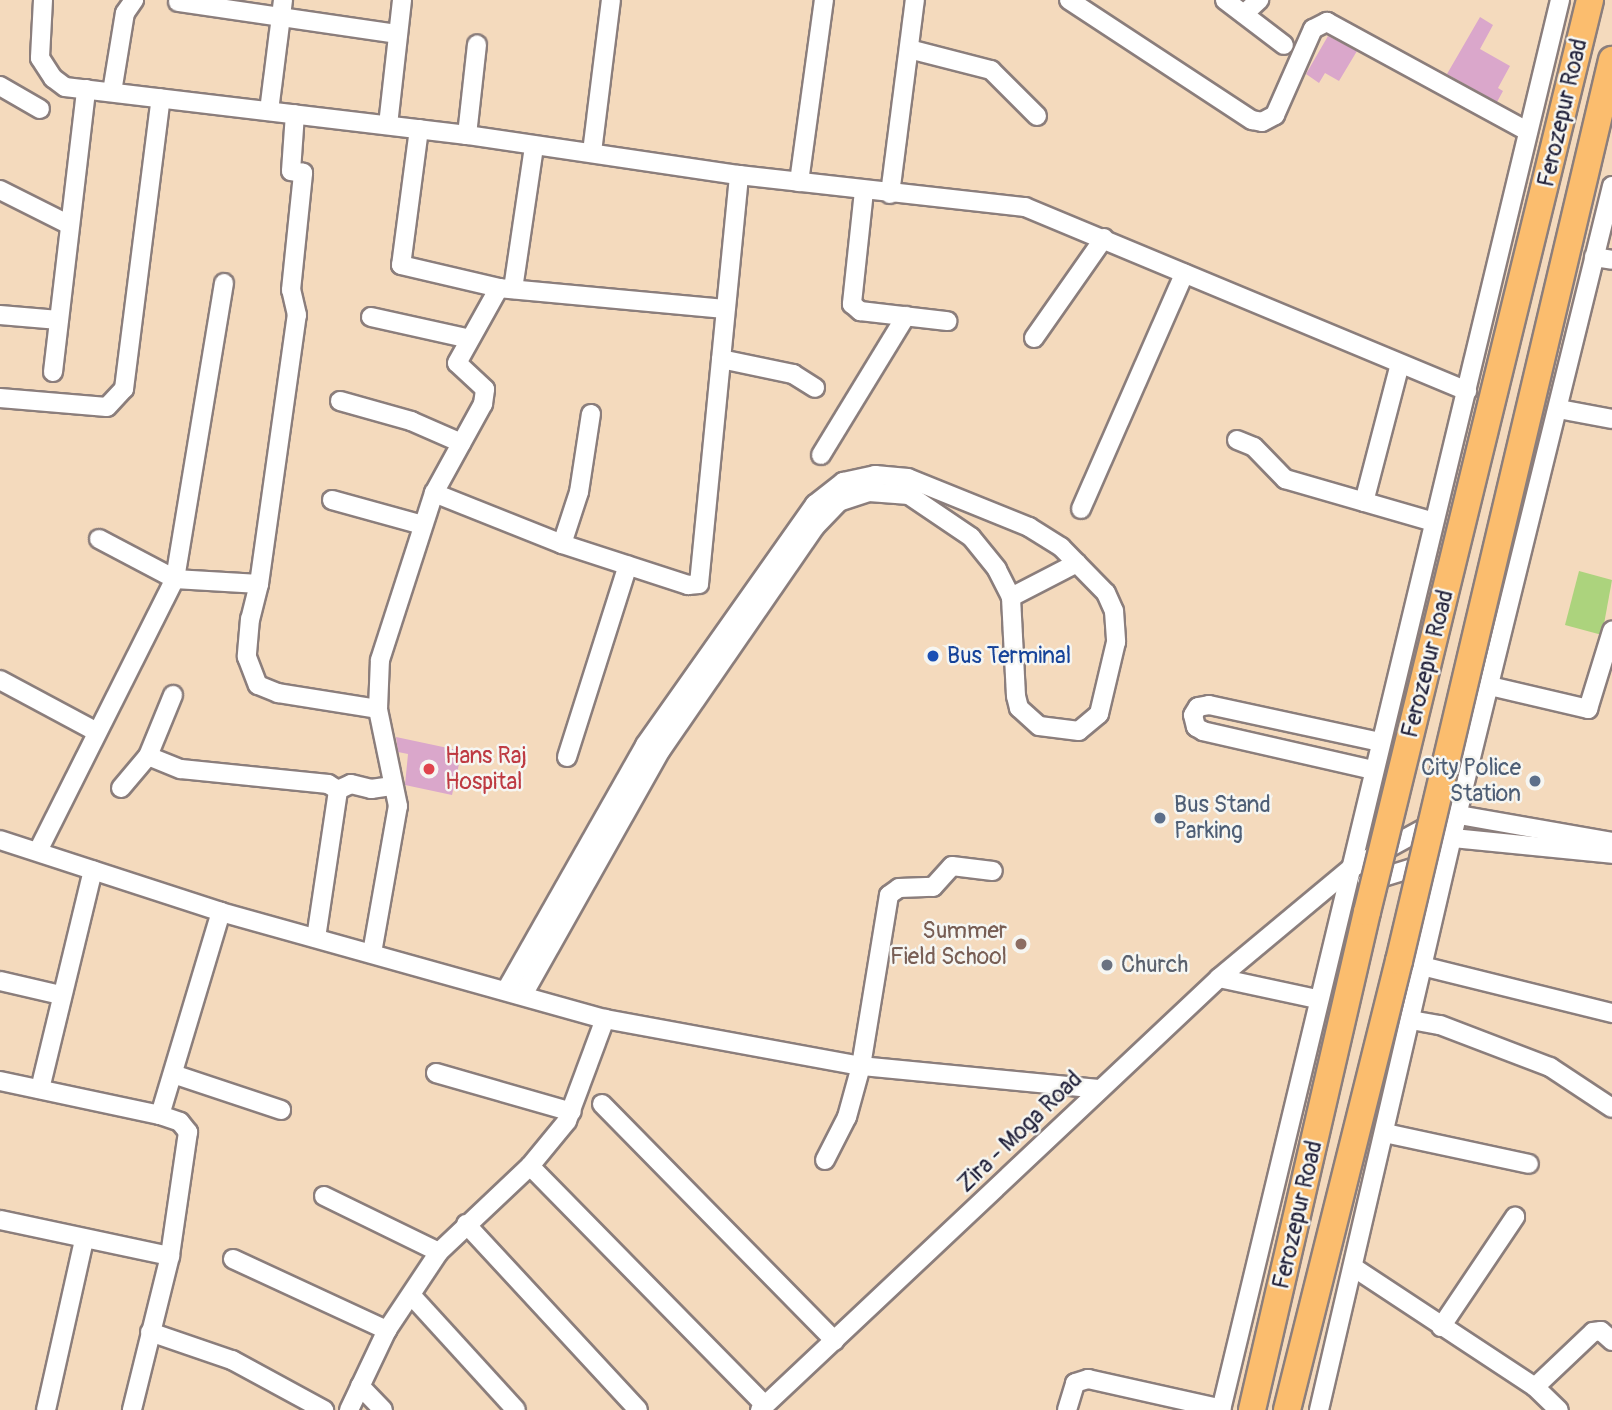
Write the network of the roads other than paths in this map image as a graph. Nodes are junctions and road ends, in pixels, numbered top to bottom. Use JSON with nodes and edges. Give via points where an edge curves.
{"nodes":[{"id":1,"x":43,"y":0,"type":"edge"},
{"id":2,"x":134,"y":0,"type":"edge"},
{"id":3,"x":402,"y":0,"type":"edge"},
{"id":4,"x":611,"y":0,"type":"edge"},
{"id":5,"x":824,"y":0,"type":"edge"},
{"id":6,"x":915,"y":0,"type":"edge"},
{"id":7,"x":1069,"y":0,"type":"edge"},
{"id":8,"x":1225,"y":0,"type":"edge"},
{"id":9,"x":1259,"y":0,"type":"edge"},
{"id":10,"x":1560,"y":0,"type":"edge"},
{"id":11,"x":1590,"y":0,"type":"edge"},
{"id":12,"x":178,"y":2,"type":"dead end"},
{"id":13,"x":282,"y":9,"type":"edge"},
{"id":14,"x":1244,"y":15,"type":"junction"},
{"id":15,"x":398,"y":34,"type":"junction"},
{"id":16,"x":1284,"y":44,"type":"dead end"},
{"id":17,"x":477,"y":45,"type":"dead end"},
{"id":18,"x":909,"y":49,"type":"junction"},
{"id":19,"x":1612,"y":60,"type":"edge"},
{"id":20,"x":0,"y":86,"type":"edge"},
{"id":21,"x":86,"y":89,"type":"junction"},
{"id":22,"x":112,"y":92,"type":"junction"},
{"id":23,"x":161,"y":98,"type":"junction"},
{"id":24,"x":40,"y":109,"type":"dead end"},
{"id":25,"x":269,"y":111,"type":"junction"},
{"id":26,"x":295,"y":114,"type":"junction"},
{"id":27,"x":1037,"y":116,"type":"dead end"},
{"id":28,"x":388,"y":125,"type":"junction"},
{"id":29,"x":419,"y":129,"type":"junction"},
{"id":30,"x":1525,"y":130,"type":"junction"},
{"id":31,"x":467,"y":135,"type":"junction"},
{"id":32,"x":534,"y":146,"type":"junction"},
{"id":33,"x":593,"y":152,"type":"junction"},
{"id":34,"x":739,"y":175,"type":"junction"},
{"id":35,"x":799,"y":182,"type":"junction"},
{"id":36,"x":1612,"y":186,"type":"edge"},
{"id":37,"x":0,"y":190,"type":"edge"},
{"id":38,"x":864,"y":191,"type":"junction"},
{"id":39,"x":890,"y":194,"type":"junction"},
{"id":40,"x":70,"y":225,"type":"junction"},
{"id":41,"x":1104,"y":238,"type":"junction"},
{"id":42,"x":1603,"y":259,"type":"edge"},
{"id":43,"x":1184,"y":274,"type":"junction"},
{"id":44,"x":224,"y":284,"type":"dead end"},
{"id":45,"x":506,"y":288,"type":"junction"},
{"id":46,"x":724,"y":309,"type":"junction"},
{"id":47,"x":0,"y":315,"type":"edge"},
{"id":48,"x":906,"y":316,"type":"junction"},
{"id":49,"x":371,"y":317,"type":"dead end"},
{"id":50,"x":59,"y":320,"type":"junction"},
{"id":51,"x":947,"y":321,"type":"dead end"},
{"id":52,"x":1034,"y":338,"type":"dead end"},
{"id":53,"x":470,"y":339,"type":"junction"},
{"id":54,"x":721,"y":359,"type":"junction"},
{"id":55,"x":1400,"y":364,"type":"junction"},
{"id":56,"x":53,"y":372,"type":"dead end"},
{"id":57,"x":815,"y":388,"type":"dead end"},
{"id":58,"x":1467,"y":391,"type":"junction"},
{"id":59,"x":0,"y":398,"type":"edge"},
{"id":60,"x":340,"y":401,"type":"dead end"},
{"id":61,"x":1559,"y":409,"type":"junction"},
{"id":62,"x":591,"y":414,"type":"dead end"},
{"id":63,"x":1612,"y":419,"type":"edge"},
{"id":64,"x":1237,"y":440,"type":"dead end"},
{"id":65,"x":461,"y":443,"type":"junction"},
{"id":66,"x":821,"y":456,"type":"dead end"},
{"id":67,"x":434,"y":494,"type":"junction"},
{"id":68,"x":332,"y":499,"type":"dead end"},
{"id":69,"x":1364,"y":502,"type":"junction"},
{"id":70,"x":1081,"y":509,"type":"dead end"},
{"id":71,"x":1434,"y":522,"type":"junction"},
{"id":72,"x":423,"y":525,"type":"junction"},
{"id":73,"x":99,"y":539,"type":"dead end"},
{"id":74,"x":562,"y":544,"type":"junction"},
{"id":75,"x":1077,"y":563,"type":"junction"},
{"id":76,"x":628,"y":565,"type":"junction"},
{"id":77,"x":175,"y":579,"type":"junction"},
{"id":78,"x":259,"y":584,"type":"junction"},
{"id":79,"x":1011,"y":597,"type":"junction"},
{"id":80,"x":1612,"y":631,"type":"edge"},
{"id":81,"x":0,"y":680,"type":"edge"},
{"id":82,"x":1490,"y":686,"type":"junction"},
{"id":83,"x":173,"y":695,"type":"dead end"},
{"id":84,"x":378,"y":709,"type":"junction"},
{"id":85,"x":97,"y":732,"type":"junction"},
{"id":86,"x":1380,"y":742,"type":"junction"},
{"id":87,"x":148,"y":756,"type":"junction"},
{"id":88,"x":567,"y":757,"type":"dead end"},
{"id":89,"x":1373,"y":770,"type":"junction"},
{"id":90,"x":393,"y":786,"type":"junction"},
{"id":91,"x":121,"y":788,"type":"dead end"},
{"id":92,"x":338,"y":790,"type":"junction"},
{"id":93,"x":1459,"y":815,"type":"junction"},
{"id":94,"x":1453,"y":838,"type":"junction"},
{"id":95,"x":0,"y":840,"type":"edge"},
{"id":96,"x":1612,"y":842,"type":"edge"},
{"id":97,"x":38,"y":851,"type":"junction"},
{"id":98,"x":1612,"y":854,"type":"edge"},
{"id":99,"x":1350,"y":869,"type":"junction"},
{"id":100,"x":93,"y":870,"type":"junction"},
{"id":101,"x":993,"y":871,"type":"dead end"},
{"id":102,"x":1344,"y":888,"type":"junction"},
{"id":103,"x":1320,"y":896,"type":"junction"},
{"id":104,"x":221,"y":912,"type":"junction"},
{"id":105,"x":316,"y":938,"type":"junction"},
{"id":106,"x":372,"y":953,"type":"junction"},
{"id":107,"x":1426,"y":967,"type":"junction"},
{"id":108,"x":1219,"y":978,"type":"junction"},
{"id":109,"x":0,"y":981,"type":"edge"},
{"id":110,"x":515,"y":992,"type":"junction"},
{"id":111,"x":60,"y":995,"type":"junction"},
{"id":112,"x":1317,"y":999,"type":"junction"},
{"id":113,"x":1612,"y":1013,"type":"edge"},
{"id":114,"x":605,"y":1019,"type":"junction"},
{"id":115,"x":1411,"y":1020,"type":"junction"},
{"id":116,"x":861,"y":1066,"type":"junction"},
{"id":117,"x":436,"y":1073,"type":"dead end"},
{"id":118,"x":173,"y":1074,"type":"junction"},
{"id":119,"x":0,"y":1082,"type":"edge"},
{"id":120,"x":1100,"y":1089,"type":"junction"},
{"id":121,"x":40,"y":1090,"type":"junction"},
{"id":122,"x":602,"y":1104,"type":"dead end"},
{"id":123,"x":1612,"y":1108,"type":"edge"},
{"id":124,"x":281,"y":1110,"type":"dead end"},
{"id":125,"x":572,"y":1112,"type":"junction"},
{"id":126,"x":160,"y":1115,"type":"junction"},
{"id":127,"x":1385,"y":1133,"type":"junction"},
{"id":128,"x":825,"y":1160,"type":"dead end"},
{"id":129,"x":1530,"y":1164,"type":"dead end"},
{"id":130,"x":530,"y":1166,"type":"junction"},
{"id":131,"x":324,"y":1196,"type":"dead end"},
{"id":132,"x":1515,"y":1217,"type":"dead end"},
{"id":133,"x":0,"y":1220,"type":"edge"},
{"id":134,"x":467,"y":1224,"type":"junction"},
{"id":135,"x":84,"y":1240,"type":"junction"},
{"id":136,"x":439,"y":1252,"type":"junction"},
{"id":137,"x":170,"y":1255,"type":"junction"},
{"id":138,"x":233,"y":1259,"type":"dead end"},
{"id":139,"x":1353,"y":1267,"type":"junction"},
{"id":140,"x":412,"y":1296,"type":"junction"},
{"id":141,"x":1441,"y":1328,"type":"junction"},
{"id":142,"x":387,"y":1330,"type":"junction"},
{"id":143,"x":150,"y":1332,"type":"junction"},
{"id":144,"x":835,"y":1341,"type":"junction"},
{"id":145,"x":1612,"y":1341,"type":"edge"},
{"id":146,"x":360,"y":1386,"type":"junction"},
{"id":147,"x":1535,"y":1387,"type":"junction"},
{"id":148,"x":763,"y":1408,"type":"edge"},
{"id":149,"x":46,"y":1410,"type":"edge"},
{"id":150,"x":132,"y":1410,"type":"edge"},
{"id":151,"x":324,"y":1410,"type":"edge"},
{"id":152,"x":349,"y":1410,"type":"edge"},
{"id":153,"x":383,"y":1410,"type":"edge"},
{"id":154,"x":516,"y":1410,"type":"edge"},
{"id":155,"x":638,"y":1410,"type":"edge"},
{"id":156,"x":1067,"y":1410,"type":"edge"},
{"id":157,"x":1222,"y":1410,"type":"edge"},
{"id":158,"x":1252,"y":1410,"type":"edge"},
{"id":159,"x":1287,"y":1410,"type":"edge"},
{"id":160,"x":1319,"y":1410,"type":"edge"},
{"id":161,"x":1559,"y":1410,"type":"edge"}],
"edges":[{"from":1,"to":21,"type":"street","via":[[38,50],[42,65],[58,84]]},
{"from":2,"to":22,"type":"street","via":[[125,13]]},
{"from":3,"to":15,"type":"street"},
{"from":4,"to":33,"type":"street"},
{"from":5,"to":35,"type":"street"},
{"from":6,"to":18,"type":"street"},
{"from":7,"to":30,"type":"street","via":[[1252,120],[1262,122],[1275,116],[1313,29],[1327,22]]},
{"from":8,"to":14,"type":"street"},
{"from":9,"to":14,"type":"street"},
{"from":10,"to":30,"type":"street"},
{"from":11,"to":158,"type":"highway","name":"Ferozepur Road","bridge":true,"via":[[1367,912]]},
{"from":12,"to":13,"type":"street"},
{"from":13,"to":15,"type":"street"},
{"from":13,"to":25,"type":"street"},
{"from":14,"to":16,"type":"street"},
{"from":15,"to":28,"type":"street"},
{"from":17,"to":31,"type":"street"},
{"from":18,"to":27,"type":"street","via":[[991,70]]},
{"from":18,"to":39,"type":"street"},
{"from":19,"to":159,"type":"highway","name":"Ferozepur Road","bridge":true,"via":[[1399,961]]},
{"from":20,"to":24,"type":"street"},
{"from":21,"to":22,"type":"street"},
{"from":21,"to":40,"type":"street"},
{"from":22,"to":23,"type":"street"},
{"from":23,"to":25,"type":"street"},
{"from":23,"to":59,"type":"street","via":[[124,389],[107,407]]},
{"from":25,"to":26,"type":"street"},
{"from":26,"to":28,"type":"street"},
{"from":26,"to":78,"type":"street","via":[[291,171],[303,173],[291,290],[297,315]]},
{"from":28,"to":29,"type":"street"},
{"from":29,"to":31,"type":"street"},
{"from":29,"to":45,"type":"street","via":[[401,265]]},
{"from":30,"to":58,"type":"street"},
{"from":31,"to":32,"type":"street"},
{"from":32,"to":33,"type":"street"},
{"from":32,"to":45,"type":"street"},
{"from":33,"to":34,"type":"street"},
{"from":34,"to":35,"type":"street"},
{"from":34,"to":46,"type":"street"},
{"from":35,"to":38,"type":"street"},
{"from":36,"to":42,"type":"street"},
{"from":37,"to":40,"type":"street"},
{"from":38,"to":39,"type":"street"},
{"from":38,"to":48,"type":"street","via":[[852,304],[860,311]]},
{"from":39,"to":41,"type":"street","via":[[1025,207]]},
{"from":40,"to":50,"type":"street"},
{"from":41,"to":43,"type":"street"},
{"from":41,"to":52,"type":"street"},
{"from":42,"to":61,"type":"street"},
{"from":43,"to":55,"type":"street"},
{"from":43,"to":70,"type":"street"},
{"from":44,"to":77,"type":"street"},
{"from":45,"to":46,"type":"street"},
{"from":45,"to":53,"type":"street"},
{"from":46,"to":54,"type":"street"},
{"from":47,"to":50,"type":"street"},
{"from":48,"to":51,"type":"street"},
{"from":48,"to":66,"type":"street"},
{"from":49,"to":53,"type":"street"},
{"from":50,"to":56,"type":"street"},
{"from":53,"to":65,"type":"street","via":[[458,368],[481,383],[485,396]]},
{"from":54,"to":57,"type":"street","via":[[793,374]]},
{"from":54,"to":76,"type":"street","via":[[701,580],[688,585]]},
{"from":55,"to":58,"type":"street"},
{"from":55,"to":69,"type":"street"},
{"from":58,"to":71,"type":"street"},
{"from":60,"to":65,"type":"street","via":[[411,421]]},
{"from":61,"to":63,"type":"street"},
{"from":61,"to":82,"type":"street"},
{"from":62,"to":74,"type":"street","via":[[579,492]]},
{"from":64,"to":69,"type":"street","via":[[1254,447],[1285,479]]},
{"from":65,"to":67,"type":"street"},
{"from":67,"to":72,"type":"street"},
{"from":67,"to":74,"type":"street"},
{"from":68,"to":72,"type":"street"},
{"from":69,"to":71,"type":"street"},
{"from":71,"to":86,"type":"street"},
{"from":72,"to":84,"type":"street","via":[[380,660]]},
{"from":73,"to":77,"type":"street"},
{"from":74,"to":76,"type":"street"},
{"from":75,"to":79,"type":"street"},
{"from":75,"to":79,"type":"street","via":[[1106,593],[1117,625],[1106,694],[1088,726],[1069,733],[1055,731],[1039,726],[1019,708]]},
{"from":75,"to":110,"type":"street","via":[[1029,527],[908,478],[860,477],[828,493],[815,504],[645,745]]},
{"from":76,"to":88,"type":"street"},
{"from":77,"to":78,"type":"street"},
{"from":77,"to":85,"type":"street"},
{"from":78,"to":84,"type":"street","via":[[247,657],[258,685],[278,693]]},
{"from":79,"to":110,"type":"street","via":[[971,537],[923,501],[896,492],[869,492],[839,502],[815,527],[661,750]]},
{"from":80,"to":82,"type":"street","via":[[1588,709]]},
{"from":81,"to":85,"type":"street"},
{"from":82,"to":93,"type":"street"},
{"from":83,"to":87,"type":"street"},
{"from":84,"to":90,"type":"street"},
{"from":85,"to":97,"type":"street"},
{"from":86,"to":89,"type":"street"},
{"from":86,"to":89,"type":"street","via":[[1209,705],[1198,707],[1193,715],[1196,727],[1203,731]]},
{"from":87,"to":91,"type":"street"},
{"from":87,"to":92,"type":"street","via":[[181,769],[328,784]]},
{"from":89,"to":99,"type":"street"},
{"from":90,"to":92,"type":"street","via":[[371,789],[351,784]]},
{"from":90,"to":106,"type":"street","via":[[398,806]]},
{"from":92,"to":105,"type":"street"},
{"from":93,"to":94,"type":"street"},
{"from":93,"to":96,"type":"street"},
{"from":93,"to":99,"type":"street","name":"Zira - Moga Road","via":[[1434,823]]},
{"from":94,"to":98,"type":"street"},
{"from":94,"to":102,"type":"street","name":"Zira - Moga Road","via":[[1419,866]]},
{"from":94,"to":107,"type":"street"},
{"from":95,"to":97,"type":"street"},
{"from":97,"to":100,"type":"street"},
{"from":99,"to":102,"type":"street"},
{"from":99,"to":103,"type":"street","name":"Zira - Moga Road"},
{"from":100,"to":104,"type":"street"},
{"from":100,"to":111,"type":"street"},
{"from":101,"to":116,"type":"street","via":[[952,866],[933,887],[899,888],[889,895]]},
{"from":102,"to":103,"type":"street","name":"Zira - Moga Road"},
{"from":102,"to":112,"type":"street"},
{"from":103,"to":108,"type":"street","name":"Zira - Moga Road"},
{"from":104,"to":105,"type":"street"},
{"from":104,"to":118,"type":"street"},
{"from":105,"to":106,"type":"street"},
{"from":106,"to":110,"type":"street"},
{"from":107,"to":113,"type":"street"},
{"from":107,"to":115,"type":"street"},
{"from":108,"to":112,"type":"street"},
{"from":108,"to":120,"type":"street","name":"Zira - Moga Road"},
{"from":109,"to":111,"type":"street"},
{"from":110,"to":114,"type":"street"},
{"from":111,"to":121,"type":"street"},
{"from":112,"to":157,"type":"street"},
{"from":114,"to":116,"type":"street"},
{"from":114,"to":125,"type":"street"},
{"from":115,"to":123,"type":"street","via":[[1440,1026],[1550,1067]]},
{"from":115,"to":127,"type":"street"},
{"from":116,"to":120,"type":"street"},
{"from":116,"to":128,"type":"street","via":[[847,1117]]},
{"from":117,"to":125,"type":"street"},
{"from":118,"to":124,"type":"street"},
{"from":118,"to":126,"type":"street"},
{"from":119,"to":121,"type":"street"},
{"from":120,"to":144,"type":"street","name":"Zira - Moga Road"},
{"from":121,"to":126,"type":"street"},
{"from":122,"to":144,"type":"street"},
{"from":125,"to":130,"type":"street"},
{"from":126,"to":137,"type":"street","via":[[180,1122],[188,1138]]},
{"from":127,"to":129,"type":"street"},
{"from":127,"to":139,"type":"street"},
{"from":130,"to":134,"type":"street"},
{"from":130,"to":148,"type":"street"},
{"from":131,"to":136,"type":"street"},
{"from":132,"to":141,"type":"street"},
{"from":133,"to":135,"type":"street"},
{"from":134,"to":136,"type":"street"},
{"from":134,"to":155,"type":"street"},
{"from":135,"to":137,"type":"street"},
{"from":135,"to":149,"type":"street"},
{"from":136,"to":140,"type":"street"},
{"from":137,"to":143,"type":"street"},
{"from":138,"to":142,"type":"street"},
{"from":139,"to":141,"type":"street"},
{"from":139,"to":160,"type":"street"},
{"from":140,"to":142,"type":"street"},
{"from":140,"to":154,"type":"street"},
{"from":141,"to":147,"type":"street"},
{"from":142,"to":146,"type":"street"},
{"from":143,"to":150,"type":"street"},
{"from":143,"to":151,"type":"street","via":[[232,1360]]},
{"from":144,"to":148,"type":"street","name":"Zira - Moga Road"},
{"from":145,"to":147,"type":"street","via":[[1601,1331],[1593,1332]]},
{"from":146,"to":152,"type":"street"},
{"from":146,"to":153,"type":"street"},
{"from":147,"to":161,"type":"street"},
{"from":156,"to":157,"type":"street","via":[[1075,1383],[1088,1379]]}]}
